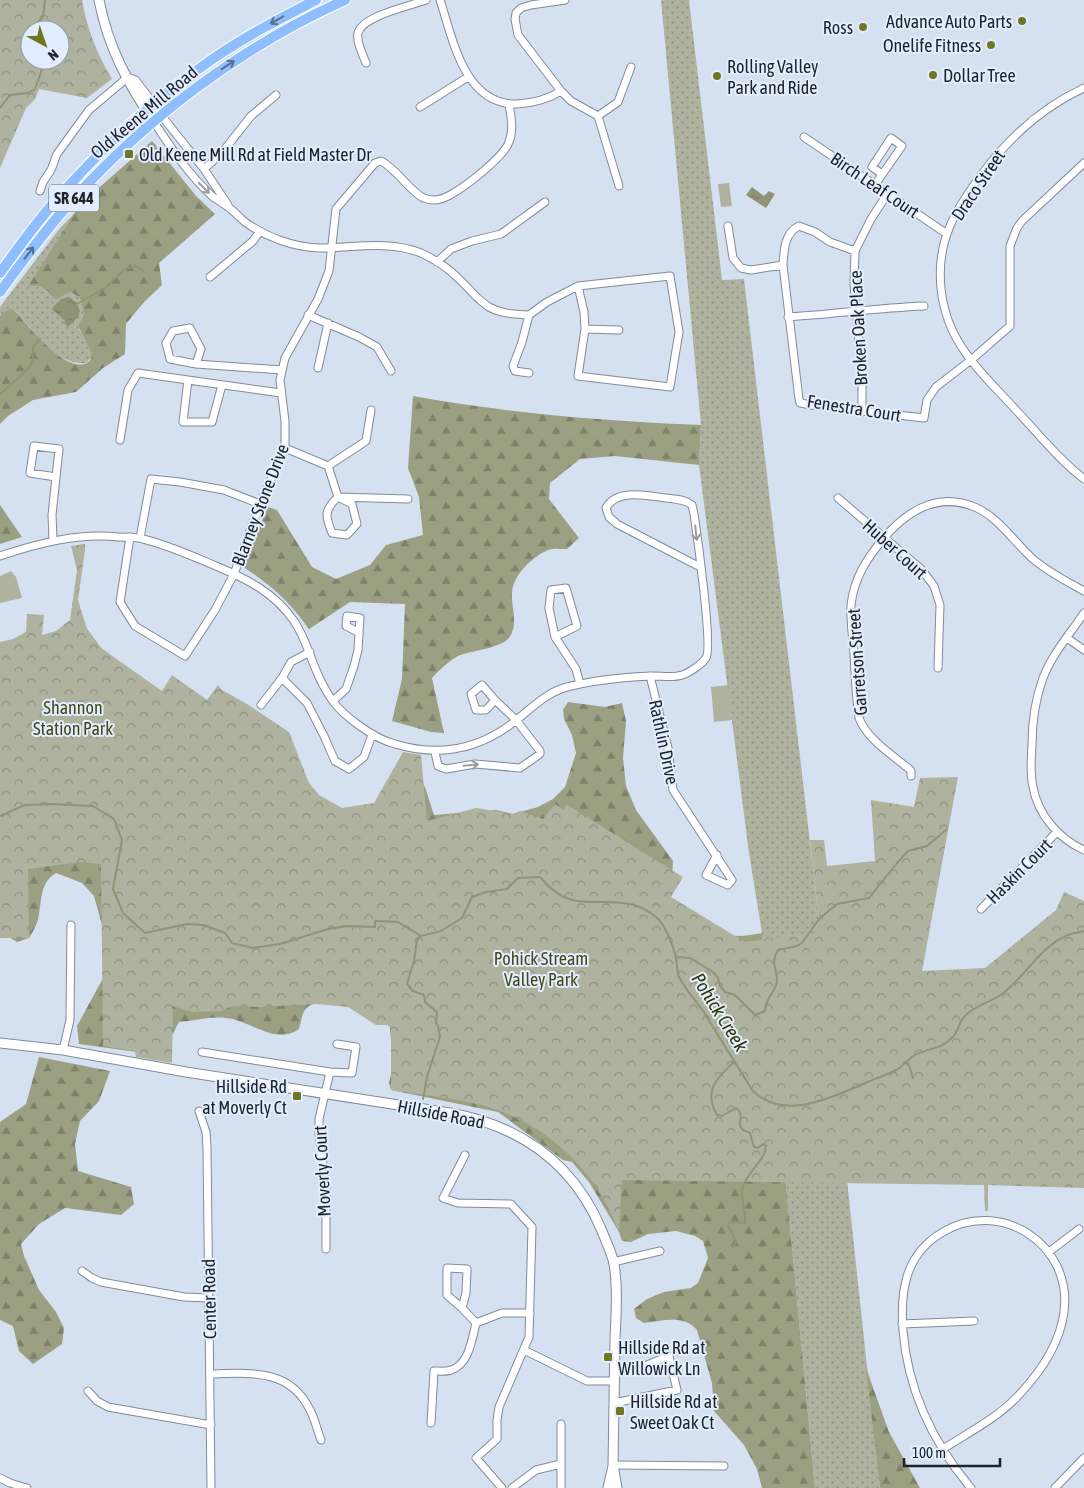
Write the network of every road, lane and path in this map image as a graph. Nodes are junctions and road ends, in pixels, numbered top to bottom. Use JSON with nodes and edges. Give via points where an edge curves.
{"nodes":[{"id":1,"x":99,"y":0,"type":"edge"},
{"id":2,"x":316,"y":0,"type":"edge"},
{"id":3,"x":345,"y":0,"type":"edge"},
{"id":4,"x":426,"y":0,"type":"edge"},
{"id":5,"x":440,"y":0,"type":"edge"},
{"id":6,"x":565,"y":0,"type":"edge"},
{"id":7,"x":366,"y":63,"type":"dead end"},
{"id":8,"x":631,"y":67,"type":"dead end"},
{"id":9,"x":468,"y":77,"type":"junction"},
{"id":10,"x":127,"y":78,"type":"junction"},
{"id":11,"x":1084,"y":88,"type":"edge"},
{"id":12,"x":561,"y":91,"type":"junction"},
{"id":13,"x":276,"y":95,"type":"dead end"},
{"id":14,"x":509,"y":104,"type":"junction"},
{"id":15,"x":420,"y":107,"type":"dead end"},
{"id":16,"x":150,"y":108,"type":"junction"},
{"id":17,"x":598,"y":116,"type":"junction"},
{"id":18,"x":157,"y":118,"type":"junction"},
{"id":19,"x":804,"y":137,"type":"dead end"},
{"id":20,"x":1084,"y":163,"type":"edge"},
{"id":21,"x":204,"y":169,"type":"junction"},
{"id":22,"x":882,"y":174,"type":"junction"},
{"id":23,"x":619,"y":186,"type":"dead end"},
{"id":24,"x":874,"y":186,"type":"junction"},
{"id":25,"x":40,"y":190,"type":"dead end"},
{"id":26,"x":888,"y":193,"type":"junction"},
{"id":27,"x":545,"y":202,"type":"dead end"},
{"id":28,"x":229,"y":208,"type":"junction"},
{"id":29,"x":728,"y":226,"type":"dead end"},
{"id":30,"x":260,"y":231,"type":"junction"},
{"id":31,"x":947,"y":234,"type":"junction"},
{"id":32,"x":331,"y":248,"type":"junction"},
{"id":33,"x":855,"y":251,"type":"junction"},
{"id":34,"x":437,"y":262,"type":"junction"},
{"id":35,"x":783,"y":265,"type":"junction"},
{"id":36,"x":0,"y":273,"type":"edge"},
{"id":37,"x":210,"y":277,"type":"dead end"},
{"id":38,"x":578,"y":286,"type":"junction"},
{"id":39,"x":0,"y":292,"type":"edge"},
{"id":40,"x":924,"y":306,"type":"dead end"},
{"id":41,"x":855,"y":311,"type":"junction"},
{"id":42,"x":308,"y":315,"type":"junction"},
{"id":43,"x":529,"y":315,"type":"junction"},
{"id":44,"x":788,"y":317,"type":"junction"},
{"id":45,"x":328,"y":323,"type":"junction"},
{"id":46,"x":585,"y":329,"type":"junction"},
{"id":47,"x":619,"y":330,"type":"dead end"},
{"id":48,"x":971,"y":360,"type":"junction"},
{"id":49,"x":196,"y":364,"type":"junction"},
{"id":50,"x":318,"y":368,"type":"dead end"},
{"id":51,"x":282,"y":370,"type":"junction"},
{"id":52,"x":391,"y":371,"type":"dead end"},
{"id":53,"x":528,"y":373,"type":"dead end"},
{"id":54,"x":188,"y":380,"type":"junction"},
{"id":55,"x":222,"y":385,"type":"junction"},
{"id":56,"x":281,"y":393,"type":"junction"},
{"id":57,"x":371,"y":410,"type":"dead end"},
{"id":58,"x":862,"y":412,"type":"junction"},
{"id":59,"x":120,"y":440,"type":"dead end"},
{"id":60,"x":285,"y":448,"type":"junction"},
{"id":61,"x":328,"y":466,"type":"junction"},
{"id":62,"x":56,"y":477,"type":"junction"},
{"id":63,"x":1084,"y":479,"type":"edge"},
{"id":64,"x":338,"y":497,"type":"junction"},
{"id":65,"x":838,"y":498,"type":"dead end"},
{"id":66,"x":408,"y":499,"type":"dead end"},
{"id":67,"x":260,"y":504,"type":"junction"},
{"id":68,"x":130,"y":538,"type":"junction"},
{"id":69,"x":140,"y":538,"type":"junction"},
{"id":70,"x":884,"y":538,"type":"junction"},
{"id":71,"x":53,"y":540,"type":"junction"},
{"id":72,"x":0,"y":556,"type":"edge"},
{"id":73,"x":700,"y":567,"type":"junction"},
{"id":74,"x":234,"y":574,"type":"junction"},
{"id":75,"x":1084,"y":591,"type":"edge"},
{"id":76,"x":1084,"y":613,"type":"edge"},
{"id":77,"x":358,"y":632,"type":"dead end"},
{"id":78,"x":555,"y":637,"type":"junction"},
{"id":79,"x":1067,"y":638,"type":"junction"},
{"id":80,"x":1084,"y":650,"type":"edge"},
{"id":81,"x":310,"y":652,"type":"junction"},
{"id":82,"x":938,"y":668,"type":"dead end"},
{"id":83,"x":650,"y":676,"type":"junction"},
{"id":84,"x":282,"y":678,"type":"junction"},
{"id":85,"x":580,"y":684,"type":"junction"},
{"id":86,"x":495,"y":700,"type":"dead end"},
{"id":87,"x":333,"y":701,"type":"junction"},
{"id":88,"x":261,"y":705,"type":"dead end"},
{"id":89,"x":516,"y":720,"type":"junction"},
{"id":90,"x":372,"y":734,"type":"junction"},
{"id":91,"x":435,"y":752,"type":"junction"},
{"id":92,"x":911,"y":776,"type":"dead end"},
{"id":93,"x":1057,"y":832,"type":"junction"},
{"id":94,"x":1084,"y":850,"type":"edge"},
{"id":95,"x":717,"y":855,"type":"dead end"},
{"id":96,"x":980,"y":909,"type":"dead end"},
{"id":97,"x":72,"y":925,"type":"dead end"},
{"id":98,"x":0,"y":1043,"type":"edge"},
{"id":99,"x":337,"y":1044,"type":"dead end"},
{"id":100,"x":63,"y":1050,"type":"junction"},
{"id":101,"x":202,"y":1052,"type":"dead end"},
{"id":102,"x":330,"y":1072,"type":"junction"},
{"id":103,"x":324,"y":1094,"type":"junction"},
{"id":104,"x":199,"y":1111,"type":"dead end"},
{"id":105,"x":465,"y":1155,"type":"dead end"},
{"id":106,"x":1079,"y":1229,"type":"dead end"},
{"id":107,"x":326,"y":1249,"type":"dead end"},
{"id":108,"x":660,"y":1251,"type":"dead end"},
{"id":109,"x":1050,"y":1252,"type":"junction"},
{"id":110,"x":613,"y":1262,"type":"junction"},
{"id":111,"x":82,"y":1271,"type":"dead end"},
{"id":112,"x":208,"y":1298,"type":"junction"},
{"id":113,"x":462,"y":1308,"type":"junction"},
{"id":114,"x":530,"y":1312,"type":"junction"},
{"id":115,"x":974,"y":1321,"type":"dead end"},
{"id":116,"x":476,"y":1323,"type":"junction"},
{"id":117,"x":902,"y":1324,"type":"junction"},
{"id":118,"x":524,"y":1350,"type":"junction"},
{"id":119,"x":647,"y":1365,"type":"dead end"},
{"id":120,"x":210,"y":1374,"type":"junction"},
{"id":121,"x":614,"y":1381,"type":"junction"},
{"id":122,"x":88,"y":1391,"type":"dead end"},
{"id":123,"x":614,"y":1403,"type":"junction"},
{"id":124,"x":431,"y":1423,"type":"dead end"},
{"id":125,"x":561,"y":1424,"type":"dead end"},
{"id":126,"x":211,"y":1425,"type":"junction"},
{"id":127,"x":321,"y":1440,"type":"dead end"},
{"id":128,"x":943,"y":1449,"type":"junction"},
{"id":129,"x":1084,"y":1458,"type":"edge"},
{"id":130,"x":561,"y":1464,"type":"junction"},
{"id":131,"x":613,"y":1465,"type":"junction"},
{"id":132,"x":724,"y":1466,"type":"dead end"},
{"id":133,"x":0,"y":1478,"type":"edge"},
{"id":134,"x":27,"y":1488,"type":"edge"},
{"id":135,"x":211,"y":1488,"type":"edge"},
{"id":136,"x":502,"y":1488,"type":"edge"},
{"id":137,"x":512,"y":1488,"type":"edge"},
{"id":138,"x":561,"y":1488,"type":"edge"},
{"id":139,"x":608,"y":1488,"type":"edge"},
{"id":140,"x":617,"y":1488,"type":"edge"},
{"id":141,"x":971,"y":1488,"type":"edge"},
{"id":142,"x":1055,"y":1488,"type":"edge"}],
"edges":[{"from":1,"to":10,"type":"street","via":[[112,49]]},
{"from":2,"to":16,"type":"main road","name":"Old Keene Mill Road","number":"SR 644","one_way":true,"via":[[214,58]]},
{"from":18,"to":3,"type":"main road","name":"Old Keene Mill Road","number":"SR 644","one_way":true,"via":[[255,48]]},
{"from":4,"to":7,"type":"street","via":[[362,25],[358,40]]},
{"from":5,"to":9,"type":"street"},
{"from":6,"to":12,"type":"street","via":[[526,6],[516,13],[515,19],[518,35]]},
{"from":8,"to":17,"type":"street","via":[[618,102]]},
{"from":9,"to":14,"type":"street","via":[[482,92]]},
{"from":9,"to":15,"type":"street"},
{"from":10,"to":16,"type":"street","via":[[135,81]]},
{"from":10,"to":25,"type":"street","via":[[90,110],[57,154]]},
{"from":11,"to":31,"type":"street","name":"Draco Street","via":[[1038,115],[1000,150],[958,209]]},
{"from":12,"to":14,"type":"street","via":[[544,100]]},
{"from":12,"to":17,"type":"street","via":[[571,101]]},
{"from":13,"to":21,"type":"street","via":[[251,116],[221,154]]},
{"from":14,"to":32,"type":"street","name":"Blarney Stone Drive","via":[[512,132],[503,153],[450,196],[437,200],[424,198],[388,164],[374,162],[336,209]]},
{"from":16,"to":18,"type":"street"},
{"from":16,"to":36,"type":"main road","name":"Old Keene Mill Road","number":"SR 644","via":[[66,189]]},
{"from":17,"to":23,"type":"street"},
{"from":18,"to":21,"type":"street"},
{"from":18,"to":28,"type":"street","one_way":true,"via":[[197,181]]},
{"from":39,"to":18,"type":"main road","name":"Old Keene Mill Road","number":"SR 644","one_way":true,"via":[[69,203]]},
{"from":19,"to":24,"type":"street","name":"Birch Leaf Court"},
{"from":20,"to":48,"type":"street","via":[[1017,228],[1010,246],[1010,326]]},
{"from":21,"to":28,"type":"street"},
{"from":22,"to":22,"type":"street","via":[[902,146],[890,138],[872,167]]},
{"from":22,"to":24,"type":"street"},
{"from":24,"to":26,"type":"street","name":"Birch Leaf Court"},
{"from":26,"to":31,"type":"street","name":"Birch Leaf Court"},
{"from":26,"to":33,"type":"street","name":"Broken Oak Place"},
{"from":27,"to":34,"type":"street","via":[[501,234],[451,249]]},
{"from":28,"to":30,"type":"street"},
{"from":29,"to":35,"type":"street","via":[[732,258],[741,268],[751,270]]},
{"from":30,"to":32,"type":"street","via":[[300,245]]},
{"from":30,"to":37,"type":"street","via":[[253,241]]},
{"from":31,"to":48,"type":"street","name":"Draco Street","via":[[941,269],[942,296],[952,329]]},
{"from":32,"to":34,"type":"street","via":[[390,246],[414,250]]},
{"from":32,"to":42,"type":"street","name":"Blarney Stone Drive","via":[[329,271]]},
{"from":33,"to":35,"type":"street","name":"Fenestra Court","via":[[799,226],[788,236]]},
{"from":33,"to":41,"type":"street","name":"Broken Oak Place"},
{"from":34,"to":43,"type":"street","via":[[488,307]]},
{"from":35,"to":44,"type":"street","name":"Fenestra Court"},
{"from":38,"to":43,"type":"street"},
{"from":38,"to":46,"type":"street"},
{"from":38,"to":46,"type":"street","via":[[670,276],[680,332],[670,386],[578,376]]},
{"from":40,"to":41,"type":"street"},
{"from":41,"to":44,"type":"street"},
{"from":41,"to":58,"type":"street","name":"Broken Oak Place"},
{"from":42,"to":45,"type":"street"},
{"from":42,"to":51,"type":"street","name":"Blarney Stone Drive"},
{"from":43,"to":53,"type":"street","via":[[513,366],[515,371]]},
{"from":44,"to":58,"type":"street","name":"Fenestra Court","via":[[800,403]]},
{"from":45,"to":50,"type":"street"},
{"from":45,"to":52,"type":"street","via":[[377,347]]},
{"from":46,"to":47,"type":"street"},
{"from":48,"to":58,"type":"street","name":"Fenestra Court","via":[[936,387],[927,400],[924,418]]},
{"from":48,"to":63,"type":"street","name":"Draco Street"},
{"from":49,"to":49,"type":"street","via":[[170,359],[166,343],[173,331],[190,328],[201,349]]},
{"from":49,"to":51,"type":"street"},
{"from":51,"to":56,"type":"street","name":"Blarney Stone Drive"},
{"from":54,"to":55,"type":"street"},
{"from":54,"to":55,"type":"street","via":[[183,422],[212,422]]},
{"from":54,"to":59,"type":"street","via":[[138,373],[128,390]]},
{"from":55,"to":56,"type":"street"},
{"from":56,"to":60,"type":"street","name":"Blarney Stone Drive"},
{"from":57,"to":61,"type":"street","via":[[366,441]]},
{"from":60,"to":61,"type":"street"},
{"from":60,"to":67,"type":"street","name":"Blarney Stone Drive"},
{"from":61,"to":64,"type":"street"},
{"from":62,"to":62,"type":"street","via":[[59,449],[34,446],[30,474]]},
{"from":62,"to":71,"type":"street"},
{"from":64,"to":64,"type":"street","via":[[352,504],[358,524],[347,535],[332,533],[326,520],[328,506]]},
{"from":64,"to":66,"type":"street"},
{"from":65,"to":70,"type":"street","name":"Huber Court"},
{"from":67,"to":69,"type":"street","via":[[224,490],[151,479]]},
{"from":67,"to":74,"type":"street","name":"Blarney Stone Drive"},
{"from":68,"to":69,"type":"street"},
{"from":68,"to":71,"type":"street","via":[[91,536]]},
{"from":68,"to":74,"type":"street","name":"Blarney Stone Drive","via":[[120,602],[135,626],[185,656]]},
{"from":69,"to":74,"type":"street"},
{"from":70,"to":75,"type":"street","name":"Garretson Street","via":[[906,516],[923,507],[950,502],[967,505],[991,517],[1048,571]]},
{"from":70,"to":82,"type":"street","name":"Huber Court","via":[[927,576],[939,597]]},
{"from":70,"to":92,"type":"street","name":"Garretson Street","via":[[864,565],[851,604],[858,713],[862,724],[908,768]]},
{"from":71,"to":72,"type":"street"},
{"from":73,"to":73,"type":"street","one_way":true,"via":[[621,527],[613,521],[606,508],[631,494],[687,501],[693,508]]},
{"from":73,"to":83,"type":"street","via":[[708,654],[705,660],[682,675]]},
{"from":74,"to":81,"type":"street","via":[[277,601],[296,623]]},
{"from":76,"to":79,"type":"street"},
{"from":77,"to":87,"type":"street","via":[[358,650],[346,689]]},
{"from":78,"to":78,"type":"street","via":[[577,626],[566,588],[551,590],[549,608]]},
{"from":78,"to":85,"type":"street","via":[[576,669]]},
{"from":79,"to":80,"type":"street"},
{"from":79,"to":93,"type":"street","via":[[1043,677],[1032,723],[1032,787],[1042,811]]},
{"from":81,"to":84,"type":"street","via":[[291,662]]},
{"from":81,"to":87,"type":"street"},
{"from":83,"to":85,"type":"street"},
{"from":83,"to":95,"type":"street","name":"Rathlin Drive","via":[[668,748],[673,790]]},
{"from":84,"to":88,"type":"street"},
{"from":84,"to":90,"type":"street","via":[[307,702],[335,761],[349,769],[364,757]]},
{"from":85,"to":89,"type":"street","via":[[543,698]]},
{"from":86,"to":89,"type":"street"},
{"from":87,"to":90,"type":"street"},
{"from":89,"to":91,"type":"street","via":[[481,742]]},
{"from":91,"to":89,"type":"street","one_way":true,"via":[[438,765],[446,769],[475,764],[526,766],[541,752]]},
{"from":90,"to":91,"type":"street","via":[[395,744]]},
{"from":93,"to":94,"type":"street"},
{"from":93,"to":96,"type":"street","name":"Haskin Court"},
{"from":97,"to":100,"type":"street","via":[[70,1020]]},
{"from":98,"to":100,"type":"street","name":"Hillside Road"},
{"from":99,"to":102,"type":"street","via":[[356,1047],[352,1073]]},
{"from":100,"to":103,"type":"street","name":"Hillside Road"},
{"from":101,"to":102,"type":"street"},
{"from":102,"to":103,"type":"street","name":"Moverly Court"},
{"from":103,"to":107,"type":"street","name":"Moverly Court","via":[[319,1134],[326,1189]]},
{"from":103,"to":110,"type":"street","name":"Hillside Road","via":[[465,1116],[491,1123],[522,1138],[556,1163],[578,1188],[596,1217]]},
{"from":104,"to":112,"type":"street","name":"Center Road","via":[[207,1147]]},
{"from":105,"to":114,"type":"street","via":[[443,1198],[458,1203],[511,1204],[532,1227]]},
{"from":106,"to":109,"type":"street"},
{"from":108,"to":110,"type":"street"},
{"from":109,"to":117,"type":"street","via":[[1030,1234],[996,1221],[970,1221],[952,1226],[933,1238],[915,1257],[905,1279]]},
{"from":109,"to":128,"type":"street","via":[[1058,1268],[1065,1297],[1062,1324],[1052,1350],[1036,1376],[1016,1398]]},
{"from":110,"to":121,"type":"street","name":"Hillside Road","via":[[616,1302]]},
{"from":111,"to":112,"type":"street","via":[[101,1282],[184,1297]]},
{"from":112,"to":120,"type":"street","name":"Center Road"},
{"from":113,"to":113,"type":"street","via":[[446,1295],[447,1268],[467,1268]]},
{"from":113,"to":116,"type":"street"},
{"from":114,"to":116,"type":"street","via":[[502,1313]]},
{"from":114,"to":118,"type":"street","via":[[529,1337]]},
{"from":115,"to":117,"type":"street"},
{"from":116,"to":124,"type":"street","via":[[462,1364],[450,1371],[434,1371]]},
{"from":117,"to":128,"type":"street","via":[[904,1351],[913,1388]]},
{"from":118,"to":121,"type":"street","via":[[587,1381]]},
{"from":118,"to":136,"type":"street","via":[[499,1407],[497,1439],[476,1458]]},
{"from":119,"to":123,"type":"street","via":[[669,1356],[677,1390]]},
{"from":120,"to":126,"type":"street","name":"Center Road"},
{"from":120,"to":127,"type":"street","via":[[264,1374],[286,1383],[298,1392],[310,1410]]},
{"from":121,"to":123,"type":"street","name":"Hillside Road"},
{"from":122,"to":126,"type":"street","via":[[108,1407]]},
{"from":123,"to":131,"type":"street","name":"Hillside Road"},
{"from":125,"to":130,"type":"street"},
{"from":126,"to":135,"type":"street","name":"Center Road"},
{"from":128,"to":141,"type":"street"},
{"from":129,"to":142,"type":"street"},
{"from":130,"to":137,"type":"street","via":[[536,1470]]},
{"from":130,"to":138,"type":"street"},
{"from":131,"to":132,"type":"street"},
{"from":131,"to":139,"type":"street","name":"Hillside Road"},
{"from":131,"to":140,"type":"street","name":"Hillside Road"},
{"from":133,"to":134,"type":"street"}]}
